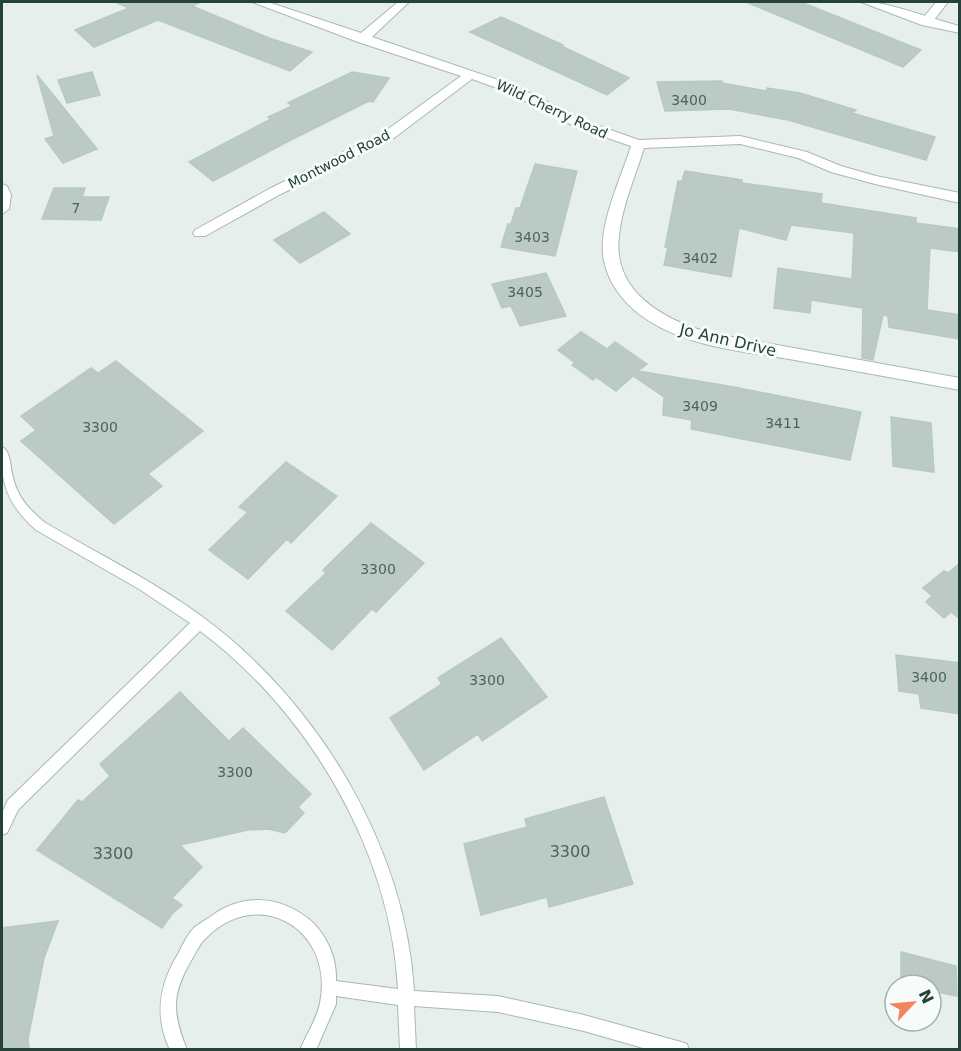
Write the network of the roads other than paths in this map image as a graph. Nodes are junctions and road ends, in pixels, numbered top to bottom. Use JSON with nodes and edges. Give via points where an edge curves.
{"nodes":[{"id":1,"x":258,"y":2,"type":"edge"},
{"id":2,"x":405,"y":2,"type":"edge"},
{"id":3,"x":867,"y":2,"type":"edge"},
{"id":4,"x":942,"y":2,"type":"edge"},
{"id":5,"x":926,"y":22,"type":"junction"},
{"id":6,"x":960,"y":30,"type":"edge"},
{"id":7,"x":362,"y":39,"type":"junction"},
{"id":8,"x":471,"y":74,"type":"junction"},
{"id":9,"x":638,"y":144,"type":"junction"},
{"id":10,"x":2,"y":189,"type":"edge"},
{"id":11,"x":960,"y":198,"type":"edge"},
{"id":12,"x":2,"y":209,"type":"edge"},
{"id":13,"x":200,"y":233,"type":"dead end"},
{"id":14,"x":960,"y":384,"type":"edge"},
{"id":15,"x":2,"y":452,"type":"edge"},
{"id":16,"x":200,"y":622,"type":"junction"},
{"id":17,"x":2,"y":828,"type":"edge"},
{"id":18,"x":332,"y":988,"type":"junction"},
{"id":19,"x":405,"y":998,"type":"junction"},
{"id":20,"x":179,"y":1050,"type":"edge"},
{"id":21,"x":308,"y":1050,"type":"edge"},
{"id":22,"x":408,"y":1050,"type":"edge"},
{"id":23,"x":681,"y":1050,"type":"edge"}],
"edges":[{"from":1,"to":7,"type":"street","name":"Wild Cherry Road"},
{"from":2,"to":7,"type":"street"},
{"from":3,"to":5,"type":"street"},
{"from":4,"to":5,"type":"street"},
{"from":5,"to":6,"type":"street"},
{"from":7,"to":8,"type":"street","name":"Wild Cherry Road"},
{"from":8,"to":9,"type":"street","name":"Wild Cherry Road","via":[[509,87],[583,125]]},
{"from":8,"to":13,"type":"street","name":"Montwood Road","via":[[389,135]]},
{"from":9,"to":11,"type":"street","name":"Wild Cherry Road","via":[[740,140],[802,155],[875,180]]},
{"from":9,"to":14,"type":"street","name":"Jo Ann Drive","via":[[611,237],[610,256],[616,279],[632,300],[656,319],[682,332],[710,339]]},
{"from":10,"to":12,"type":"street"},
{"from":15,"to":16,"type":"lane","via":[[11,495],[20,510],[39,526]]},
{"from":16,"to":17,"type":"lane","via":[[13,805]]},
{"from":16,"to":19,"type":"lane","via":[[256,672],[302,724],[336,772],[389,887],[400,930]]},
{"from":18,"to":19,"type":"lane"},
{"from":18,"to":20,"type":"lane","via":[[329,963],[320,940],[304,921],[283,909],[258,905],[233,910],[206,926],[177,965],[167,1012],[173,1041]]},
{"from":18,"to":21,"type":"lane","via":[[322,1028]]},
{"from":19,"to":22,"type":"lane"},
{"from":19,"to":23,"type":"lane","via":[[498,1004]]}]}
